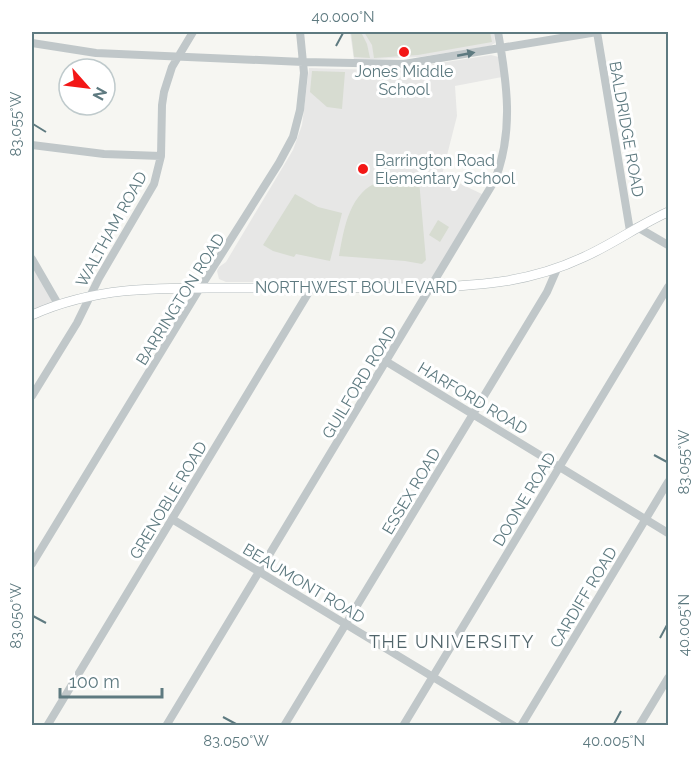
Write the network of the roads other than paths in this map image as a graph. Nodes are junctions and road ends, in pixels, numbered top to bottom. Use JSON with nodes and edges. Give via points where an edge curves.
{"nodes":[{"id":1,"x":193,"y":32,"type":"edge"},
{"id":2,"x":300,"y":32,"type":"edge"},
{"id":3,"x":498,"y":32,"type":"edge"},
{"id":4,"x":597,"y":32,"type":"edge"},
{"id":5,"x":32,"y":43,"type":"edge"},
{"id":6,"x":500,"y":48,"type":"junction"},
{"id":7,"x":178,"y":56,"type":"junction"},
{"id":8,"x":303,"y":62,"type":"junction"},
{"id":9,"x":32,"y":145,"type":"edge"},
{"id":10,"x":161,"y":156,"type":"junction"},
{"id":11,"x":669,"y":212,"type":"edge"},
{"id":12,"x":633,"y":229,"type":"junction"},
{"id":13,"x":669,"y":244,"type":"edge"},
{"id":14,"x":32,"y":259,"type":"edge"},
{"id":15,"x":557,"y":269,"type":"junction"},
{"id":16,"x":312,"y":287,"type":"junction"},
{"id":17,"x":432,"y":287,"type":"junction"},
{"id":18,"x":669,"y":287,"type":"edge"},
{"id":19,"x":201,"y":288,"type":"junction"},
{"id":20,"x":89,"y":295,"type":"junction"},
{"id":21,"x":58,"y":304,"type":"junction"},
{"id":22,"x":32,"y":315,"type":"edge"},
{"id":23,"x":387,"y":362,"type":"junction"},
{"id":24,"x":32,"y":396,"type":"edge"},
{"id":25,"x":473,"y":414,"type":"junction"},
{"id":26,"x":559,"y":466,"type":"junction"},
{"id":27,"x":669,"y":482,"type":"edge"},
{"id":28,"x":172,"y":519,"type":"junction"},
{"id":29,"x":645,"y":519,"type":"junction"},
{"id":30,"x":669,"y":533,"type":"edge"},
{"id":31,"x":32,"y":564,"type":"edge"},
{"id":32,"x":259,"y":571,"type":"junction"},
{"id":33,"x":345,"y":624,"type":"junction"},
{"id":34,"x":432,"y":676,"type":"junction"},
{"id":35,"x":669,"y":678,"type":"edge"},
{"id":36,"x":47,"y":726,"type":"edge"},
{"id":37,"x":166,"y":726,"type":"edge"},
{"id":38,"x":284,"y":726,"type":"edge"},
{"id":39,"x":403,"y":726,"type":"edge"},
{"id":40,"x":514,"y":726,"type":"edge"},
{"id":41,"x":521,"y":726,"type":"edge"},
{"id":42,"x":639,"y":726,"type":"edge"}],
"edges":[{"from":1,"to":7,"type":"street","name":"WALTHAM ROAD"},
{"from":2,"to":8,"type":"street","name":"BARRINGTON ROAD"},
{"from":3,"to":6,"type":"street","name":"GUILFORD ROAD"},
{"from":4,"to":6,"type":"street"},
{"from":4,"to":12,"type":"street","name":"BALDRIDGE ROAD"},
{"from":5,"to":7,"type":"street","via":[[96,53]]},
{"from":8,"to":6,"type":"street","one_way":true,"via":[[404,64]]},
{"from":6,"to":17,"type":"street","name":"GUILFORD ROAD","via":[[508,98],[501,164],[486,198]]},
{"from":7,"to":8,"type":"street"},
{"from":7,"to":10,"type":"street","name":"WALTHAM ROAD","via":[[164,92]]},
{"from":8,"to":19,"type":"street","name":"BARRINGTON ROAD","via":[[300,110],[292,137]]},
{"from":9,"to":10,"type":"street"},
{"from":10,"to":20,"type":"street","name":"WALTHAM ROAD","via":[[148,197]]},
{"from":11,"to":12,"type":"main road","name":"NORTHWEST BOULEVARD"},
{"from":12,"to":13,"type":"street"},
{"from":12,"to":15,"type":"main road","name":"NORTHWEST BOULEVARD"},
{"from":14,"to":21,"type":"street"},
{"from":15,"to":17,"type":"main road","name":"NORTHWEST BOULEVARD","via":[[501,283]]},
{"from":15,"to":25,"type":"street","name":"ESSEX ROAD"},
{"from":16,"to":17,"type":"main road","name":"NORTHWEST BOULEVARD"},
{"from":16,"to":19,"type":"main road","name":"NORTHWEST BOULEVARD"},
{"from":16,"to":28,"type":"street","name":"GRENOBLE ROAD"},
{"from":17,"to":23,"type":"street","name":"GUILFORD ROAD"},
{"from":18,"to":26,"type":"street","name":"DOONE ROAD"},
{"from":19,"to":20,"type":"main road","name":"NORTHWEST BOULEVARD"},
{"from":19,"to":31,"type":"street","name":"BARRINGTON ROAD"},
{"from":20,"to":21,"type":"main road","name":"NORTHWEST BOULEVARD"},
{"from":20,"to":24,"type":"street","name":"WALTHAM ROAD"},
{"from":21,"to":22,"type":"main road","name":"NORTHWEST BOULEVARD"},
{"from":23,"to":25,"type":"street","name":"HARFORD ROAD"},
{"from":23,"to":32,"type":"street","name":"GUILFORD ROAD"},
{"from":25,"to":26,"type":"street","name":"HARFORD ROAD"},
{"from":25,"to":33,"type":"street","name":"ESSEX ROAD"},
{"from":26,"to":29,"type":"street","name":"HARFORD ROAD"},
{"from":26,"to":34,"type":"street","name":"DOONE ROAD"},
{"from":27,"to":29,"type":"street","name":"CARDIFF ROAD"},
{"from":28,"to":32,"type":"street","name":"BEAUMONT ROAD"},
{"from":28,"to":36,"type":"street","name":"GRENOBLE ROAD"},
{"from":29,"to":30,"type":"street","name":"HARFORD ROAD"},
{"from":29,"to":41,"type":"street","name":"CARDIFF ROAD"},
{"from":32,"to":33,"type":"street","name":"BEAUMONT ROAD"},
{"from":32,"to":37,"type":"street","name":"GUILFORD ROAD"},
{"from":33,"to":34,"type":"street","name":"BEAUMONT ROAD"},
{"from":33,"to":38,"type":"street","name":"ESSEX ROAD"},
{"from":34,"to":39,"type":"street","name":"DOONE ROAD"},
{"from":34,"to":40,"type":"street","name":"BEAUMONT ROAD"},
{"from":35,"to":42,"type":"street"}]}
